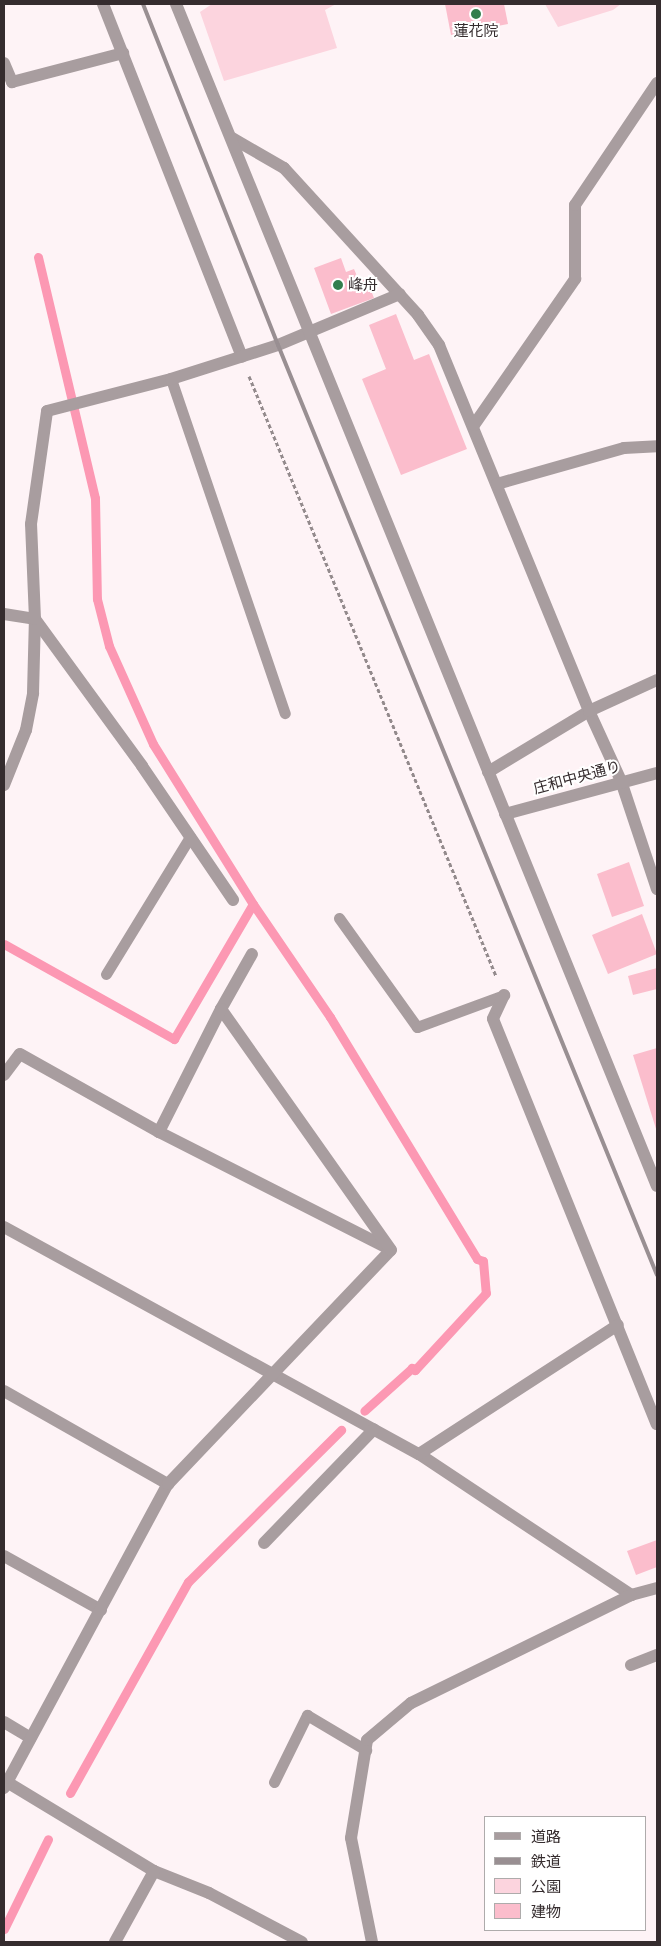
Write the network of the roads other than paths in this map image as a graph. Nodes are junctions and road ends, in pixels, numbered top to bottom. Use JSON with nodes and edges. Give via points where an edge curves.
{"nodes":[{"id":1,"x":103,"y":4,"type":"edge"},
{"id":2,"x":176,"y":4,"type":"edge"},
{"id":3,"x":123,"y":53,"type":"junction"},
{"id":4,"x":4,"y":63,"type":"edge"},
{"id":5,"x":657,"y":83,"type":"edge"},
{"id":6,"x":232,"y":138,"type":"junction"},
{"id":7,"x":400,"y":294,"type":"junction"},
{"id":8,"x":310,"y":332,"type":"junction"},
{"id":9,"x":242,"y":357,"type":"junction"},
{"id":10,"x":171,"y":379,"type":"junction"},
{"id":11,"x":474,"y":425,"type":"junction"},
{"id":12,"x":657,"y":446,"type":"edge"},
{"id":13,"x":498,"y":484,"type":"junction"},
{"id":14,"x":4,"y":614,"type":"edge"},
{"id":15,"x":35,"y":618,"type":"junction"},
{"id":16,"x":657,"y":680,"type":"edge"},
{"id":17,"x":589,"y":711,"type":"junction"},
{"id":18,"x":285,"y":713,"type":"dead end"},
{"id":19,"x":488,"y":772,"type":"junction"},
{"id":20,"x":657,"y":773,"type":"edge"},
{"id":21,"x":621,"y":781,"type":"junction"},
{"id":22,"x":4,"y":785,"type":"edge"},
{"id":23,"x":505,"y":814,"type":"junction"},
{"id":24,"x":190,"y":837,"type":"junction"},
{"id":25,"x":657,"y":889,"type":"edge"},
{"id":26,"x":233,"y":900,"type":"dead end"},
{"id":27,"x":339,"y":918,"type":"dead end"},
{"id":28,"x":252,"y":954,"type":"dead end"},
{"id":29,"x":106,"y":974,"type":"dead end"},
{"id":30,"x":504,"y":995,"type":"joint"},
{"id":31,"x":221,"y":1009,"type":"junction"},
{"id":32,"x":4,"y":1076,"type":"edge"},
{"id":33,"x":159,"y":1132,"type":"junction"},
{"id":34,"x":656,"y":1180,"type":"edge"},
{"id":35,"x":4,"y":1227,"type":"edge"},
{"id":36,"x":391,"y":1250,"type":"junction"},
{"id":37,"x":618,"y":1325,"type":"junction"},
{"id":38,"x":273,"y":1375,"type":"junction"},
{"id":39,"x":4,"y":1391,"type":"edge"},
{"id":40,"x":657,"y":1424,"type":"edge"},
{"id":41,"x":374,"y":1429,"type":"junction"},
{"id":42,"x":419,"y":1454,"type":"junction"},
{"id":43,"x":168,"y":1484,"type":"junction"},
{"id":44,"x":264,"y":1543,"type":"dead end"},
{"id":45,"x":4,"y":1556,"type":"edge"},
{"id":46,"x":657,"y":1588,"type":"edge"},
{"id":47,"x":632,"y":1595,"type":"junction"},
{"id":48,"x":101,"y":1610,"type":"junction"},
{"id":49,"x":657,"y":1655,"type":"edge"},
{"id":50,"x":631,"y":1665,"type":"dead end"},
{"id":51,"x":4,"y":1722,"type":"edge"},
{"id":52,"x":31,"y":1738,"type":"junction"},
{"id":53,"x":366,"y":1750,"type":"junction"},
{"id":54,"x":274,"y":1782,"type":"dead end"},
{"id":55,"x":5,"y":1785,"type":"edge"},
{"id":56,"x":154,"y":1871,"type":"junction"},
{"id":57,"x":115,"y":1942,"type":"edge"},
{"id":58,"x":302,"y":1942,"type":"edge"},
{"id":59,"x":372,"y":1942,"type":"edge"}],
"edges":[{"from":1,"to":3,"type":"street"},
{"from":2,"to":6,"type":"street"},
{"from":3,"to":4,"type":"street","via":[[12,82]]},
{"from":3,"to":9,"type":"street"},
{"from":5,"to":11,"type":"street","via":[[575,205],[575,279]]},
{"from":6,"to":7,"type":"street","via":[[284,168]]},
{"from":6,"to":8,"type":"street"},
{"from":7,"to":8,"type":"street"},
{"from":7,"to":11,"type":"street","via":[[440,345]]},
{"from":8,"to":9,"type":"street"},
{"from":8,"to":19,"type":"street"},
{"from":9,"to":10,"type":"street"},
{"from":10,"to":15,"type":"street","via":[[47,411],[31,524]]},
{"from":10,"to":18,"type":"lane"},
{"from":11,"to":13,"type":"street"},
{"from":12,"to":13,"type":"street","via":[[624,448]]},
{"from":13,"to":17,"type":"street"},
{"from":14,"to":15,"type":"street"},
{"from":15,"to":22,"type":"street","via":[[33,693],[26,730]]},
{"from":15,"to":24,"type":"street"},
{"from":16,"to":17,"type":"street"},
{"from":17,"to":19,"type":"street"},
{"from":17,"to":21,"type":"street"},
{"from":19,"to":23,"type":"street"},
{"from":20,"to":21,"type":"street","name":"庄和中央通り"},
{"from":21,"to":23,"type":"street","name":"庄和中央通り"},
{"from":21,"to":25,"type":"street"},
{"from":23,"to":34,"type":"street"},
{"from":24,"to":26,"type":"street"},
{"from":24,"to":29,"type":"lane"},
{"from":27,"to":30,"type":"lane","via":[[417,1027]]},
{"from":28,"to":31,"type":"street"},
{"from":30,"to":37,"type":"street","via":[[493,1019]]},
{"from":31,"to":33,"type":"street"},
{"from":31,"to":36,"type":"street"},
{"from":32,"to":33,"type":"street","via":[[20,1054]]},
{"from":33,"to":36,"type":"street"},
{"from":35,"to":38,"type":"street"},
{"from":36,"to":38,"type":"street"},
{"from":37,"to":40,"type":"street"},
{"from":37,"to":42,"type":"street"},
{"from":38,"to":41,"type":"street"},
{"from":38,"to":43,"type":"street"},
{"from":39,"to":43,"type":"street"},
{"from":41,"to":42,"type":"street"},
{"from":41,"to":44,"type":"street"},
{"from":42,"to":47,"type":"street"},
{"from":43,"to":48,"type":"street"},
{"from":45,"to":48,"type":"street"},
{"from":46,"to":47,"type":"street"},
{"from":47,"to":53,"type":"street","via":[[411,1703],[367,1740]]},
{"from":48,"to":52,"type":"street"},
{"from":49,"to":50,"type":"street"},
{"from":51,"to":52,"type":"street"},
{"from":52,"to":55,"type":"street"},
{"from":53,"to":54,"type":"lane","via":[[307,1715]]},
{"from":53,"to":59,"type":"street","via":[[351,1838]]},
{"from":55,"to":56,"type":"street"},
{"from":56,"to":57,"type":"street"},
{"from":56,"to":58,"type":"street","via":[[209,1892]]}]}
